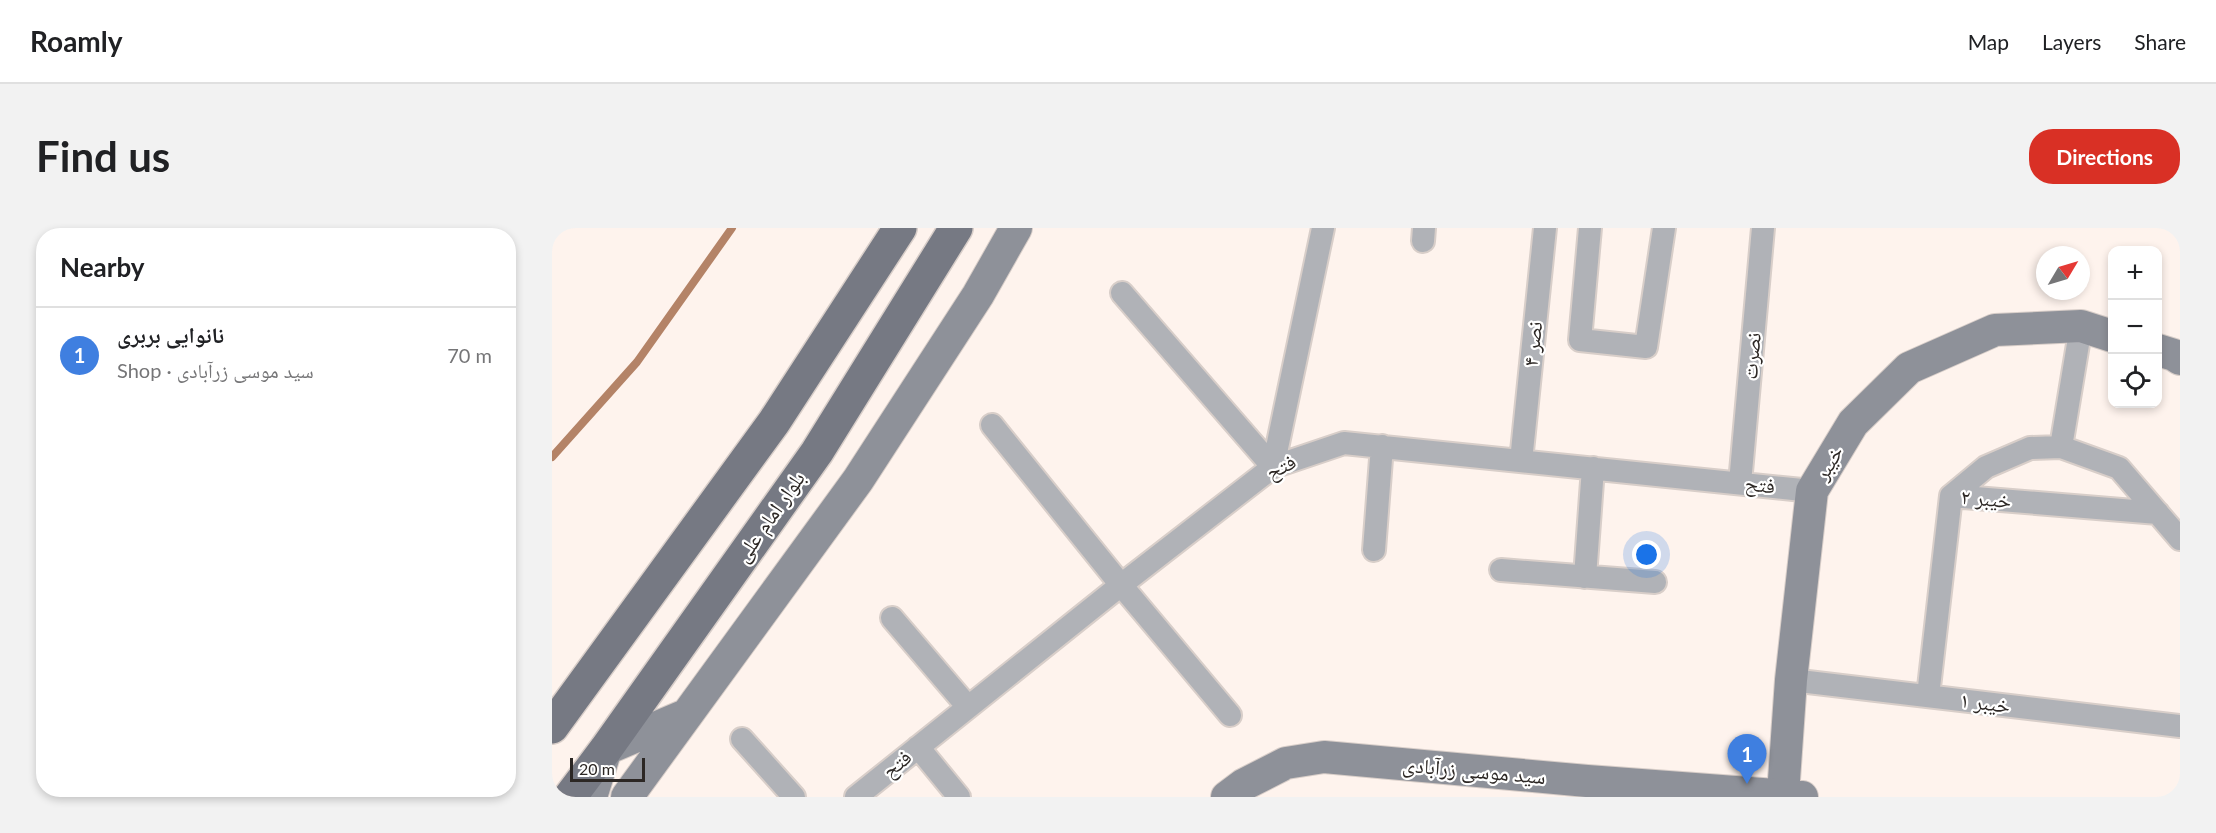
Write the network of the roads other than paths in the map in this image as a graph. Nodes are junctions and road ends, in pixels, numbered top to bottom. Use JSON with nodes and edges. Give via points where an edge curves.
{"nodes":[{"id":1,"x":900,"y":228,"type":"edge"},
{"id":2,"x":956,"y":228,"type":"edge"},
{"id":3,"x":1016,"y":228,"type":"edge"},
{"id":4,"x":1323,"y":228,"type":"edge"},
{"id":5,"x":1545,"y":228,"type":"edge"},
{"id":6,"x":1590,"y":228,"type":"edge"},
{"id":7,"x":1664,"y":228,"type":"edge"},
{"id":8,"x":1763,"y":228,"type":"edge"},
{"id":9,"x":1122,"y":293,"type":"dead end"},
{"id":10,"x":2081,"y":326,"type":"junction"},
{"id":11,"x":2108,"y":335,"type":"edge"},
{"id":12,"x":2162,"y":351,"type":"edge"},
{"id":13,"x":2180,"y":360,"type":"edge"},
{"id":14,"x":992,"y":426,"type":"dead end"},
{"id":15,"x":1382,"y":446,"type":"junction"},
{"id":16,"x":2061,"y":447,"type":"junction"},
{"id":17,"x":1521,"y":461,"type":"junction"},
{"id":18,"x":1273,"y":466,"type":"junction"},
{"id":19,"x":1593,"y":468,"type":"junction"},
{"id":20,"x":1740,"y":483,"type":"junction"},
{"id":21,"x":1812,"y":491,"type":"junction"},
{"id":22,"x":1951,"y":496,"type":"junction"},
{"id":23,"x":2158,"y":513,"type":"junction"},
{"id":24,"x":2180,"y":539,"type":"edge"},
{"id":25,"x":1374,"y":550,"type":"dead end"},
{"id":26,"x":1501,"y":570,"type":"dead end"},
{"id":27,"x":1585,"y":577,"type":"junction"},
{"id":28,"x":1655,"y":582,"type":"dead end"},
{"id":29,"x":1121,"y":585,"type":"junction"},
{"id":30,"x":892,"y":618,"type":"dead end"},
{"id":31,"x":1791,"y":680,"type":"junction"},
{"id":32,"x":1928,"y":696,"type":"junction"},
{"id":33,"x":968,"y":707,"type":"junction"},
{"id":34,"x":687,"y":715,"type":"junction"},
{"id":35,"x":1230,"y":715,"type":"dead end"},
{"id":36,"x":2180,"y":726,"type":"edge"},
{"id":37,"x":552,"y":727,"type":"edge"},
{"id":38,"x":742,"y":739,"type":"dead end"},
{"id":39,"x":918,"y":747,"type":"junction"},
{"id":40,"x":606,"y":749,"type":"junction"},
{"id":41,"x":1587,"y":789,"type":"edge"},
{"id":42,"x":1792,"y":796,"type":"edge"},
{"id":43,"x":570,"y":797,"type":"edge"},
{"id":44,"x":591,"y":797,"type":"edge"},
{"id":45,"x":627,"y":797,"type":"edge"},
{"id":46,"x":794,"y":797,"type":"edge"},
{"id":47,"x":856,"y":797,"type":"edge"},
{"id":48,"x":959,"y":797,"type":"edge"},
{"id":49,"x":1227,"y":797,"type":"edge"}],
"edges":[{"from":1,"to":37,"type":"main road","via":[[774,422]]},
{"from":2,"to":40,"type":"main road","name":"بلوار امام علی","via":[[817,452]]},
{"from":3,"to":34,"type":"street","via":[[978,295],[858,480]]},
{"from":4,"to":18,"type":"street"},
{"from":5,"to":17,"type":"street","name":"نصر ۴"},
{"from":6,"to":7,"type":"street","via":[[1580,340],[1646,347]]},
{"from":8,"to":20,"type":"street","name":"نصرت"},
{"from":9,"to":18,"type":"street"},
{"from":10,"to":11,"type":"street","name":"خیبر"},
{"from":10,"to":16,"type":"street"},
{"from":10,"to":21,"type":"street","name":"خیبر","via":[[1995,330],[1909,368],[1853,423]]},
{"from":12,"to":13,"type":"street"},
{"from":14,"to":29,"type":"street"},
{"from":15,"to":17,"type":"street","name":"فتح"},
{"from":15,"to":18,"type":"street","name":"فتح","via":[[1344,442]]},
{"from":15,"to":25,"type":"street"},
{"from":16,"to":22,"type":"street","name":"خیبر ۲","via":[[2030,448],[1986,467]]},
{"from":16,"to":23,"type":"street","name":"خیبر ۲","via":[[2119,468]]},
{"from":17,"to":19,"type":"street","name":"فتح"},
{"from":18,"to":29,"type":"street","name":"فتح"},
{"from":19,"to":20,"type":"street","name":"فتح"},
{"from":19,"to":27,"type":"street"},
{"from":20,"to":21,"type":"street","name":"فتح"},
{"from":21,"to":31,"type":"street","name":"خیبر"},
{"from":22,"to":23,"type":"street","name":"خیبر ۲"},
{"from":22,"to":32,"type":"street"},
{"from":23,"to":24,"type":"street","name":"خیبر ۲"},
{"from":26,"to":27,"type":"street"},
{"from":27,"to":28,"type":"street"},
{"from":29,"to":33,"type":"street","name":"فتح"},
{"from":29,"to":35,"type":"street"},
{"from":30,"to":33,"type":"street"},
{"from":31,"to":32,"type":"street","name":"خیبر ۱"},
{"from":31,"to":42,"type":"street","name":"خیبر"},
{"from":32,"to":36,"type":"street","name":"خیبر ۱"},
{"from":33,"to":39,"type":"street","name":"فتح"},
{"from":34,"to":40,"type":"street"},
{"from":34,"to":45,"type":"street"},
{"from":38,"to":46,"type":"street"},
{"from":39,"to":47,"type":"street","name":"فتح"},
{"from":39,"to":48,"type":"street"},
{"from":40,"to":43,"type":"main road","name":"بلوار امام علی"},
{"from":40,"to":44,"type":"street"},
{"from":41,"to":42,"type":"street","name":"سید موسی زرآبادی"},
{"from":41,"to":49,"type":"street","name":"سید موسی زرآبادی","via":[[1324,757],[1286,763]]}]}
